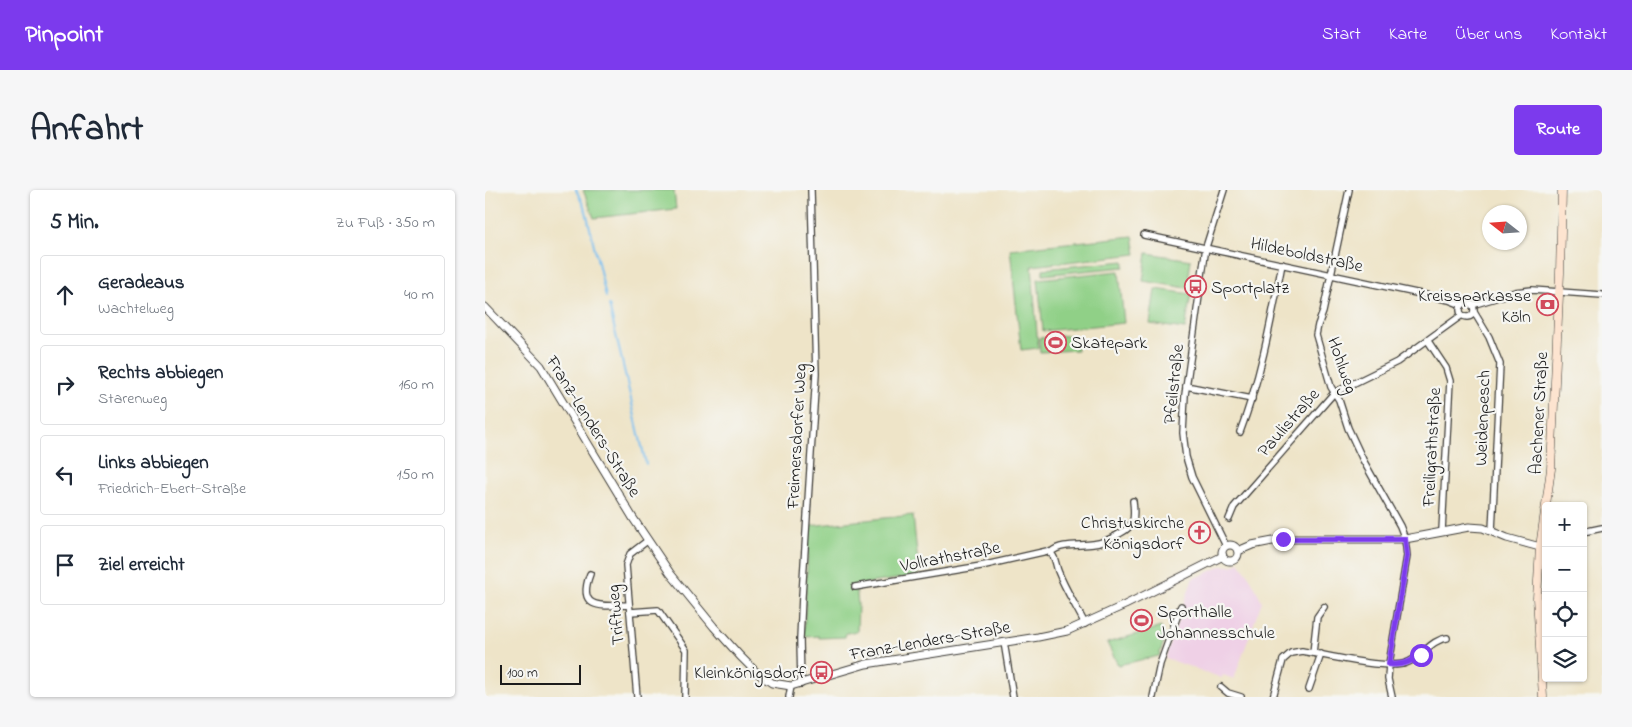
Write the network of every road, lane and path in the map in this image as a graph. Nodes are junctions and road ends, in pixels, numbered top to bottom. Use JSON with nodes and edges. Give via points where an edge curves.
{"nodes":[{"id":1,"x":811,"y":190,"type":"edge"},
{"id":2,"x":1224,"y":190,"type":"edge"},
{"id":3,"x":1349,"y":190,"type":"edge"},
{"id":4,"x":1562,"y":190,"type":"edge"},
{"id":5,"x":1144,"y":235,"type":"dead end"},
{"id":6,"x":1206,"y":247,"type":"junction"},
{"id":7,"x":1283,"y":264,"type":"junction"},
{"id":8,"x":1331,"y":274,"type":"junction"},
{"id":9,"x":1559,"y":292,"type":"junction"},
{"id":10,"x":1602,"y":295,"type":"edge"},
{"id":11,"x":1462,"y":305,"type":"junction"},
{"id":12,"x":1472,"y":305,"type":"junction"},
{"id":13,"x":485,"y":307,"type":"edge"},
{"id":14,"x":1474,"y":312,"type":"junction"},
{"id":15,"x":1462,"y":315,"type":"junction"},
{"id":16,"x":1428,"y":340,"type":"junction"},
{"id":17,"x":1186,"y":386,"type":"junction"},
{"id":18,"x":1334,"y":392,"type":"junction"},
{"id":19,"x":1253,"y":400,"type":"junction"},
{"id":20,"x":1240,"y":432,"type":"dead end"},
{"id":21,"x":1133,"y":501,"type":"dead end"},
{"id":22,"x":1548,"y":502,"type":"edge"},
{"id":23,"x":1229,"y":519,"type":"dead end"},
{"id":24,"x":1602,"y":528,"type":"edge"},
{"id":25,"x":1442,"y":531,"type":"junction"},
{"id":26,"x":1492,"y":531,"type":"junction"},
{"id":27,"x":1587,"y":531,"type":"edge"},
{"id":28,"x":1405,"y":539,"type":"junction"},
{"id":29,"x":647,"y":541,"type":"junction"},
{"id":30,"x":1226,"y":546,"type":"junction"},
{"id":31,"x":1542,"y":547,"type":"edge"},
{"id":32,"x":1238,"y":551,"type":"junction"},
{"id":33,"x":1051,"y":552,"type":"junction"},
{"id":34,"x":1223,"y":556,"type":"junction"},
{"id":35,"x":1542,"y":556,"type":"edge"},
{"id":36,"x":590,"y":574,"type":"dead end"},
{"id":37,"x":855,"y":587,"type":"dead end"},
{"id":38,"x":629,"y":605,"type":"junction"},
{"id":39,"x":1181,"y":606,"type":"dead end"},
{"id":40,"x":1324,"y":607,"type":"dead end"},
{"id":41,"x":630,"y":612,"type":"junction"},
{"id":42,"x":1085,"y":624,"type":"junction"},
{"id":43,"x":1447,"y":638,"type":"dead end"},
{"id":44,"x":1004,"y":642,"type":"junction"},
{"id":45,"x":1313,"y":653,"type":"junction"},
{"id":46,"x":1321,"y":654,"type":"junction"},
{"id":47,"x":1389,"y":664,"type":"junction"},
{"id":48,"x":1155,"y":682,"type":"junction"},
{"id":49,"x":801,"y":684,"type":"junction"},
{"id":50,"x":791,"y":686,"type":"junction"},
{"id":51,"x":1221,"y":687,"type":"dead end"},
{"id":52,"x":1309,"y":689,"type":"dead end"},
{"id":53,"x":637,"y":697,"type":"edge"},
{"id":54,"x":685,"y":697,"type":"edge"},
{"id":55,"x":789,"y":697,"type":"edge"},
{"id":56,"x":1013,"y":697,"type":"edge"},
{"id":57,"x":1149,"y":697,"type":"edge"},
{"id":58,"x":1153,"y":697,"type":"edge"},
{"id":59,"x":1241,"y":697,"type":"edge"},
{"id":60,"x":1273,"y":697,"type":"edge"},
{"id":61,"x":1392,"y":697,"type":"edge"},
{"id":62,"x":1543,"y":697,"type":"edge"}],
"edges":[{"from":1,"to":49,"type":"street","name":"Freimersdorfer Weg","via":[[815,374],[800,639]]},
{"from":2,"to":6,"type":"street","name":"Pfeilstraße"},
{"from":3,"to":8,"type":"street","name":"Hohlweg"},
{"from":4,"to":9,"type":"main road","name":"Aachener Straße"},
{"from":5,"to":6,"type":"street","name":"Hildeboldstraße"},
{"from":6,"to":7,"type":"street","name":"Hildeboldstraße"},
{"from":6,"to":17,"type":"street","name":"Pfeilstraße"},
{"from":7,"to":8,"type":"street","name":"Hildeboldstraße"},
{"from":7,"to":19,"type":"street"},
{"from":8,"to":11,"type":"street","name":"Hildeboldstraße"},
{"from":8,"to":18,"type":"street","name":"Hohlweg","via":[[1316,335]]},
{"from":9,"to":10,"type":"street"},
{"from":9,"to":12,"type":"street","via":[[1515,292]]},
{"from":9,"to":22,"type":"main road","name":"Aachener Straße"},
{"from":11,"to":12,"type":"street"},
{"from":11,"to":15,"type":"street"},
{"from":12,"to":14,"type":"street"},
{"from":13,"to":29,"type":"street","name":"Franz-Lenders-Straße","via":[[541,366]]},
{"from":14,"to":15,"type":"street","name":"Paulistraße","via":[[1469,317]]},
{"from":14,"to":26,"type":"street","name":"Weidenpesch","via":[[1500,364]]},
{"from":15,"to":16,"type":"street","name":"Paulistraße"},
{"from":16,"to":18,"type":"street","name":"Paulistraße","via":[[1397,362]]},
{"from":16,"to":25,"type":"street","name":"Freiligrathstraße","via":[[1446,368],[1450,381]]},
{"from":17,"to":19,"type":"street"},
{"from":17,"to":30,"type":"street","name":"Pfeilstraße","via":[[1183,433],[1189,466]]},
{"from":18,"to":23,"type":"street","name":"Paulistraße","via":[[1234,507]]},
{"from":18,"to":28,"type":"street","name":"Hohlweg","via":[[1363,460]]},
{"from":19,"to":20,"type":"street"},
{"from":21,"to":33,"type":"street","name":"Vollrathstraße","via":[[1135,514],[1132,525],[1124,532],[1106,541],[1057,547]]},
{"from":24,"to":27,"type":"street"},
{"from":25,"to":26,"type":"street","via":[[1469,527]]},
{"from":25,"to":28,"type":"street"},
{"from":26,"to":31,"type":"street"},
{"from":28,"to":32,"type":"street","via":[[1283,539]]},
{"from":28,"to":47,"type":"street","via":[[1407,556]]},
{"from":29,"to":38,"type":"street","name":"Triftweg","via":[[636,548],[627,560]]},
{"from":29,"to":50,"type":"street","name":"Franz-Lenders-Straße","via":[[689,598],[740,656],[766,680]]},
{"from":30,"to":32,"type":"street","via":[[1233,546]]},
{"from":30,"to":34,"type":"street"},
{"from":32,"to":34,"type":"street","via":[[1234,560],[1226,560]]},
{"from":33,"to":37,"type":"street","name":"Vollrathstraße"},
{"from":33,"to":42,"type":"street"},
{"from":34,"to":42,"type":"street","name":"Franz-Lenders-Straße"},
{"from":35,"to":62,"type":"main road","name":"Aachener Straße","via":[[1537,598]]},
{"from":36,"to":38,"type":"street","via":[[587,590],[593,604]]},
{"from":38,"to":41,"type":"street","name":"Triftweg"},
{"from":39,"to":48,"type":"street"},
{"from":40,"to":45,"type":"street","via":[[1317,617]]},
{"from":41,"to":53,"type":"street","name":"Triftweg"},
{"from":41,"to":54,"type":"street","via":[[658,610],[684,645]]},
{"from":42,"to":44,"type":"street","name":"Franz-Lenders-Straße","via":[[1052,634]]},
{"from":43,"to":47,"type":"street","via":[[1437,639],[1412,661],[1397,666]]},
{"from":44,"to":49,"type":"street","name":"Franz-Lenders-Straße","via":[[866,664]]},
{"from":44,"to":56,"type":"street"},
{"from":45,"to":46,"type":"street"},
{"from":45,"to":60,"type":"street","via":[[1295,651],[1287,655]]},
{"from":46,"to":47,"type":"street"},
{"from":46,"to":52,"type":"street"},
{"from":47,"to":61,"type":"street"},
{"from":48,"to":57,"type":"street"},
{"from":48,"to":58,"type":"street"},
{"from":49,"to":50,"type":"street","name":"Franz-Lenders-Straße"},
{"from":50,"to":55,"type":"street"},
{"from":51,"to":59,"type":"street"}]}
